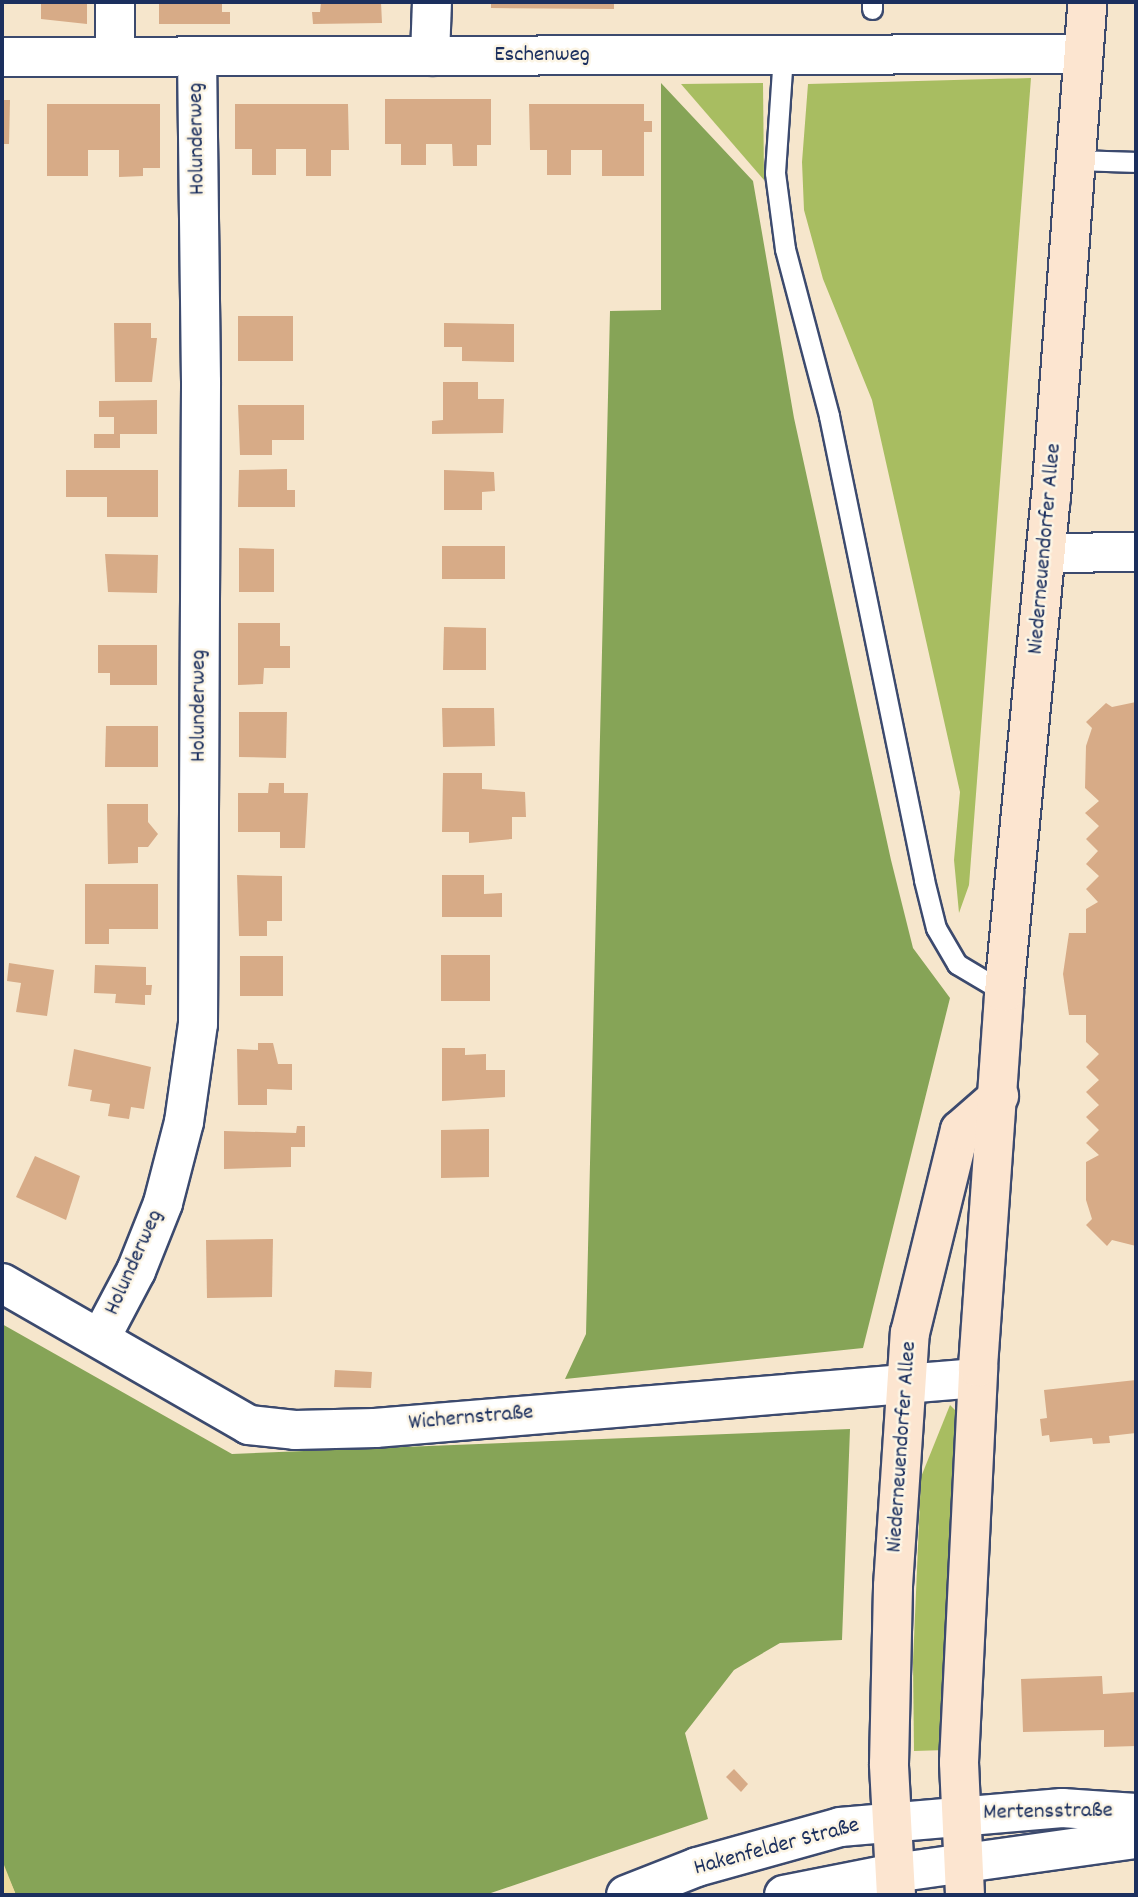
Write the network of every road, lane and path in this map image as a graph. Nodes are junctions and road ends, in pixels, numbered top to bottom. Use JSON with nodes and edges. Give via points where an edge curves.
{"nodes":[{"id":1,"x":116,"y":2,"type":"edge"},
{"id":2,"x":432,"y":2,"type":"edge"},
{"id":3,"x":1087,"y":2,"type":"edge"},
{"id":4,"x":1082,"y":54,"type":"junction"},
{"id":5,"x":783,"y":55,"type":"junction"},
{"id":6,"x":430,"y":56,"type":"junction"},
{"id":7,"x":2,"y":57,"type":"edge"},
{"id":8,"x":115,"y":57,"type":"junction"},
{"id":9,"x":197,"y":57,"type":"junction"},
{"id":10,"x":1076,"y":160,"type":"junction"},
{"id":11,"x":1136,"y":162,"type":"edge"},
{"id":12,"x":1136,"y":552,"type":"edge"},
{"id":13,"x":1046,"y":553,"type":"junction"},
{"id":14,"x":1004,"y":992,"type":"junction"},
{"id":15,"x":999,"y":1096,"type":"junction"},
{"id":16,"x":2,"y":1283,"type":"edge"},
{"id":17,"x":101,"y":1337,"type":"junction"},
{"id":18,"x":977,"y":1378,"type":"junction"},
{"id":19,"x":904,"y":1381,"type":"junction"},
{"id":20,"x":1136,"y":1813,"type":"edge"},
{"id":21,"x":960,"y":1815,"type":"junction"},
{"id":22,"x":891,"y":1821,"type":"junction"},
{"id":23,"x":1136,"y":1839,"type":"edge"},
{"id":24,"x":964,"y":1879,"type":"edge"},
{"id":25,"x":895,"y":1884,"type":"edge"},
{"id":26,"x":626,"y":1895,"type":"edge"},
{"id":27,"x":784,"y":1895,"type":"edge"}],
"edges":[{"from":1,"to":8,"type":"street"},
{"from":2,"to":6,"type":"street"},
{"from":3,"to":4,"type":"main road","name":"Niederneuendorfer Allee"},
{"from":4,"to":5,"type":"street","name":"Eschenweg"},
{"from":4,"to":10,"type":"main road","name":"Niederneuendorfer Allee"},
{"from":5,"to":6,"type":"street","name":"Eschenweg"},
{"from":5,"to":14,"type":"lane","via":[[775,173],[785,249],[829,416],[924,880],[936,928],[957,964]]},
{"from":6,"to":9,"type":"street","name":"Eschenweg"},
{"from":7,"to":8,"type":"street","name":"Eschenweg"},
{"from":8,"to":9,"type":"street","name":"Eschenweg"},
{"from":9,"to":17,"type":"street","name":"Holunderweg","via":[[201,383],[198,1024],[184,1122],[163,1203],[136,1271]]},
{"from":10,"to":11,"type":"lane"},
{"from":10,"to":13,"type":"main road","name":"Niederneuendorfer Allee"},
{"from":12,"to":13,"type":"street"},
{"from":13,"to":14,"type":"main road","name":"Niederneuendorfer Allee"},
{"from":14,"to":15,"type":"main road","name":"Niederneuendorfer Allee"},
{"from":15,"to":18,"type":"main road","name":"Niederneuendorfer Allee"},
{"from":15,"to":19,"type":"main road","name":"Niederneuendorfer Allee","via":[[960,1130],[910,1333]]},
{"from":16,"to":17,"type":"street","name":"Wichernstraße"},
{"from":17,"to":19,"type":"street","name":"Wichernstraße","via":[[249,1425],[295,1430],[375,1428]]},
{"from":18,"to":19,"type":"street","name":"Wichernstraße"},
{"from":18,"to":21,"type":"main road","name":"Niederneuendorfer Allee"},
{"from":19,"to":22,"type":"main road","name":"Niederneuendorfer Allee","via":[[893,1586]]},
{"from":20,"to":21,"type":"street","name":"Mertensstraße","via":[[1062,1808]]},
{"from":21,"to":22,"type":"street","name":"Mertensstraße"},
{"from":21,"to":24,"type":"main road","name":"Niederneuendorfer Allee"},
{"from":22,"to":25,"type":"main road","name":"Niederneuendorfer Allee"},
{"from":22,"to":26,"type":"street","name":"Hakenfelder Straße","via":[[840,1827],[697,1867]]},
{"from":23,"to":24,"type":"street","name":"Mertensstraße"},
{"from":24,"to":25,"type":"street","name":"Mertensstraße"},
{"from":25,"to":27,"type":"street","name":"Hakenfelder Straße"}]}
